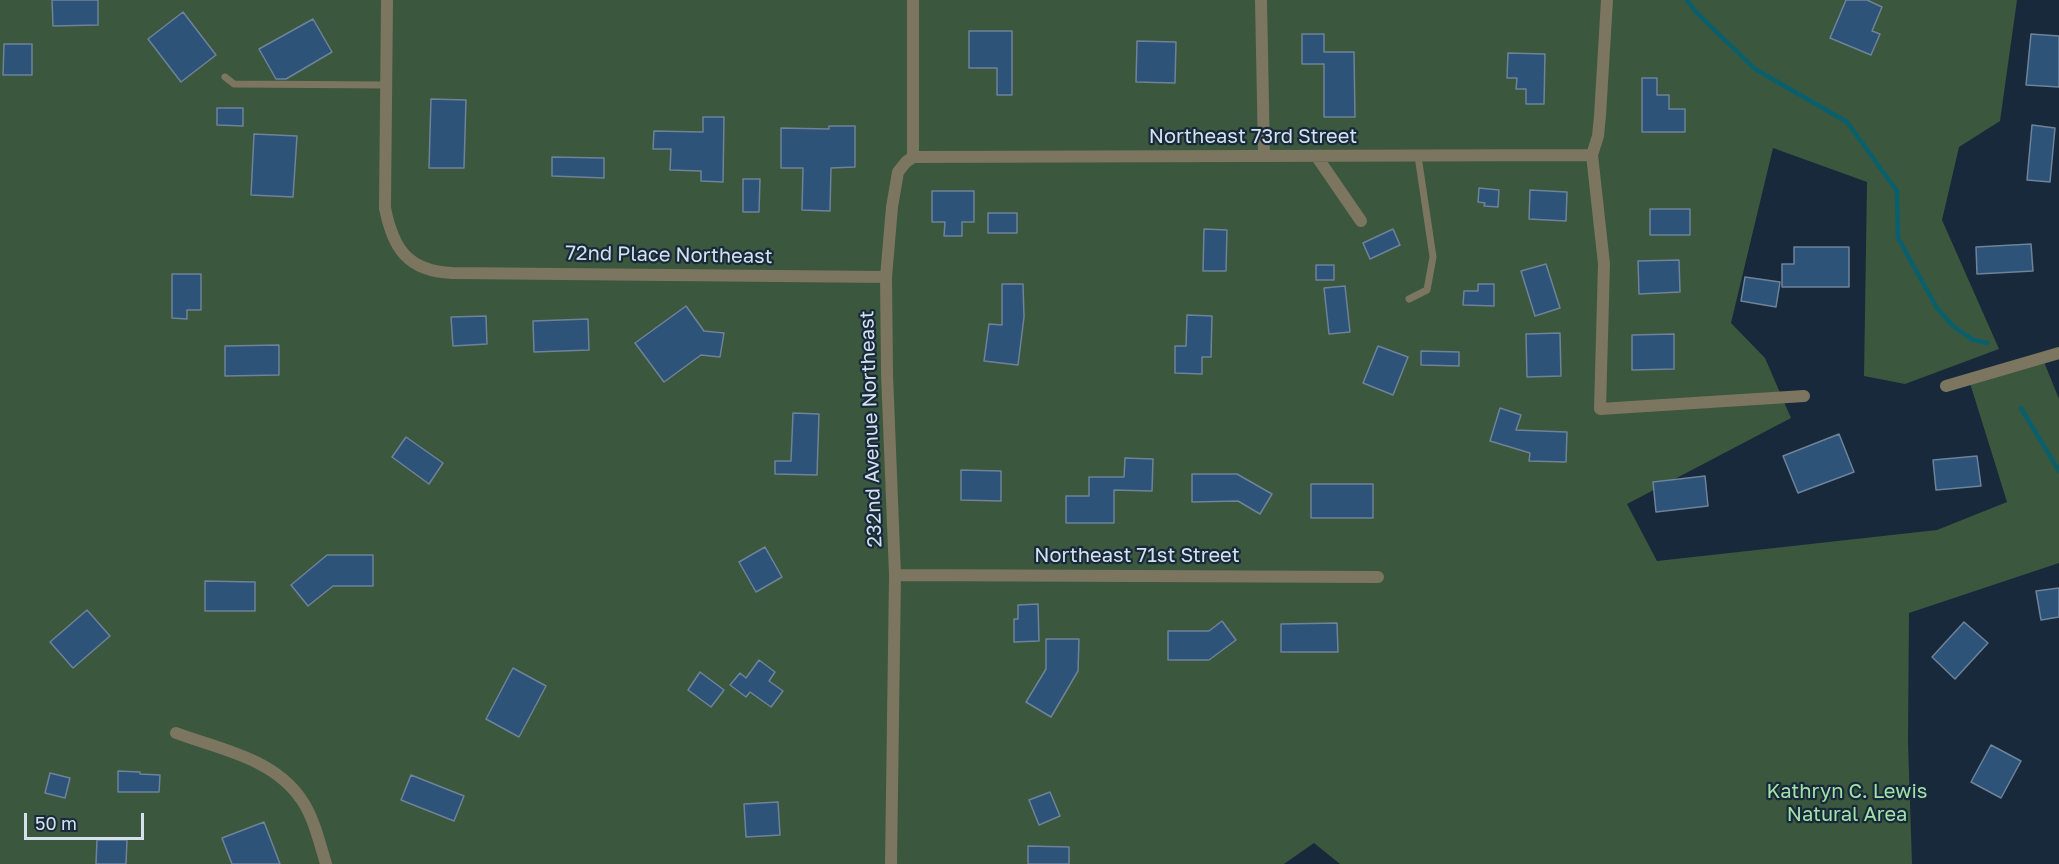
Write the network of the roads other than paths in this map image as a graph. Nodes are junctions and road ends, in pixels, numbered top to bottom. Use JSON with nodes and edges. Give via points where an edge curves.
{"nodes":[{"id":1,"x":387,"y":0,"type":"edge"},
{"id":2,"x":913,"y":0,"type":"edge"},
{"id":3,"x":1261,"y":0,"type":"edge"},
{"id":4,"x":1607,"y":0,"type":"edge"},
{"id":5,"x":225,"y":77,"type":"dead end"},
{"id":6,"x":386,"y":86,"type":"junction"},
{"id":7,"x":1263,"y":155,"type":"junction"},
{"id":8,"x":1592,"y":155,"type":"junction"},
{"id":9,"x":1418,"y":156,"type":"junction"},
{"id":10,"x":913,"y":157,"type":"junction"},
{"id":11,"x":1317,"y":157,"type":"junction"},
{"id":12,"x":1361,"y":221,"type":"dead end"},
{"id":13,"x":886,"y":277,"type":"junction"},
{"id":14,"x":1409,"y":299,"type":"dead end"},
{"id":15,"x":2059,"y":353,"type":"edge"},
{"id":16,"x":1947,"y":386,"type":"dead end"},
{"id":17,"x":1804,"y":396,"type":"dead end"},
{"id":18,"x":895,"y":575,"type":"junction"},
{"id":19,"x":1378,"y":577,"type":"dead end"},
{"id":20,"x":176,"y":733,"type":"dead end"},
{"id":21,"x":326,"y":864,"type":"edge"},
{"id":22,"x":891,"y":864,"type":"edge"}],
"edges":[{"from":1,"to":6,"type":"street","name":"72nd Place Northeast"},
{"from":2,"to":10,"type":"street"},
{"from":3,"to":7,"type":"street"},
{"from":4,"to":8,"type":"street","via":[[1600,116]]},
{"from":5,"to":6,"type":"lane","via":[[234,84]]},
{"from":6,"to":13,"type":"street","name":"72nd Place Northeast","via":[[389,230],[401,253],[418,266],[453,273]]},
{"from":7,"to":10,"type":"street","name":"Northeast 73rd Street"},
{"from":7,"to":11,"type":"street","name":"Northeast 73rd Street"},
{"from":8,"to":9,"type":"street","name":"Northeast 73rd Street"},
{"from":8,"to":17,"type":"street","via":[[1604,264],[1600,409]]},
{"from":9,"to":11,"type":"street","name":"Northeast 73rd Street"},
{"from":9,"to":14,"type":"lane","via":[[1433,257],[1427,290]]},
{"from":10,"to":13,"type":"street","name":"232nd Avenue Northeast","via":[[898,172]]},
{"from":11,"to":12,"type":"street"},
{"from":13,"to":18,"type":"street","name":"232nd Avenue Northeast"},
{"from":15,"to":16,"type":"street"},
{"from":18,"to":19,"type":"street","name":"Northeast 71st Street"},
{"from":18,"to":22,"type":"street","name":"232nd Avenue Northeast"},
{"from":20,"to":21,"type":"street","via":[[268,767],[284,780],[302,800]]}]}
